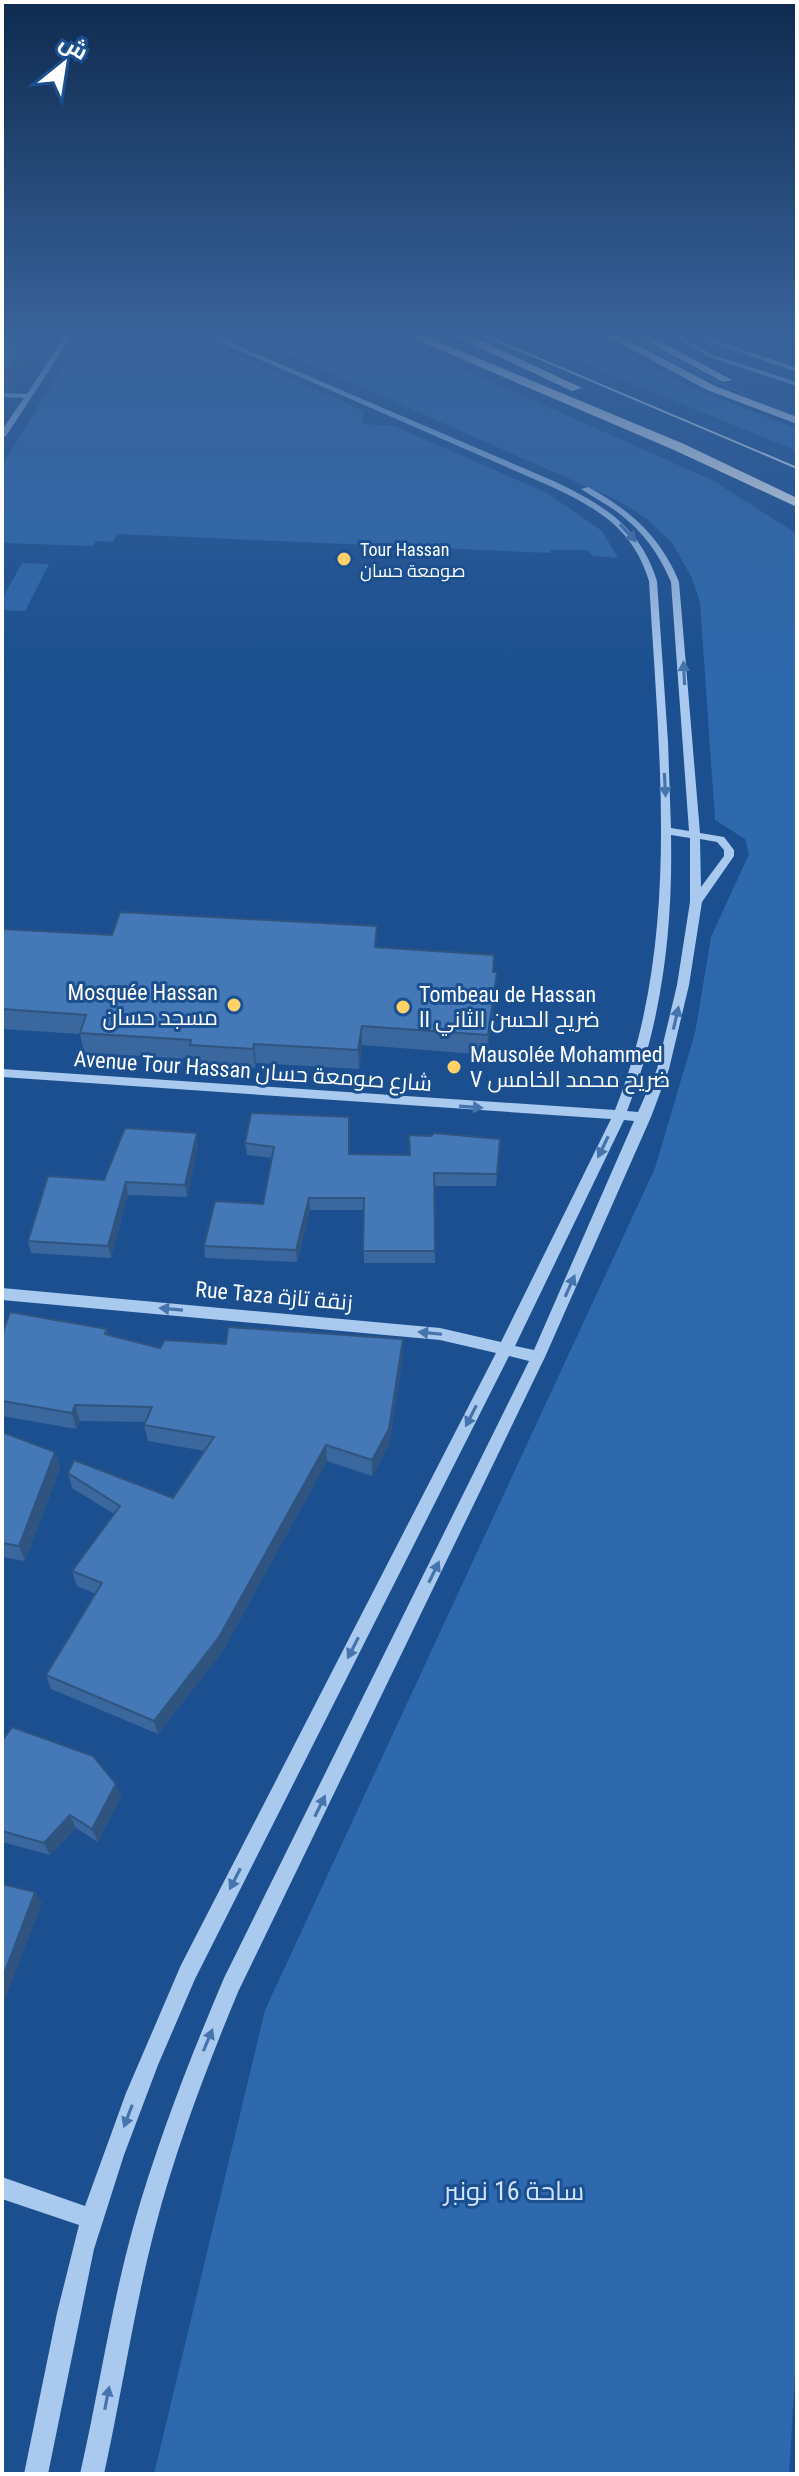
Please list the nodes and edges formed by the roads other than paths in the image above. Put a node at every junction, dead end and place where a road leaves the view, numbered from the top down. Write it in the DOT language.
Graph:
graph roads {
  1 [pos="473,450"];
  2 [pos="493,450"];
  3 [pos="682,450"];
  4 [pos="684,450"];
  5 [pos="710,450"];
  6 [pos="797,489"];
  7 [pos="797,503"];
  8 [pos="797,521"];
  9 [pos="667,831"];
  10 [pos="695,834"];
  11 [pos="696,902"];
  12 [pos="2,1073"];
  13 [pos="620,1113"];
  14 [pos="644,1117"];
  15 [pos="2,1294"];
  16 [pos="507,1347"];
  17 [pos="538,1357"];
  18 [pos="2,2188"];
  19 [pos="92,2219"];
  20 [pos="36,2474"];
  21 [pos="92,2474"];
  1 -- 9 [label="street, one-way"];
  10 -- 2 [label="street, one-way"];
  3 -- 8 [label="highway"];
  4 -- 7 [label="highway"];
  5 -- 6 [label="highway"];
  9 -- 10 [label="street"];
  9 -- 13 [label="street"];
  10 -- 11 [label="street"];
  10 -- 11 [label="street"];
  14 -- 11 [label="street, one-way"];
  12 -- 13 [label="street, Avenue Tour Hassan شارع صومعة حسان, one-way"];
  13 -- 14 [label="street, Avenue Tour Hassan شارع صومعة حسان"];
  13 -- 16 [label="street, one-way"];
  17 -- 14 [label="street, one-way"];
  16 -- 15 [label="street, Rue Taza زنقة تازة, one-way"];
  16 -- 17 [label="street, Rue Taza زنقة تازة"];
  16 -- 19 [label="street, one-way"];
  21 -- 17 [label="street, one-way"];
  18 -- 19 [label="street"];
  19 -- 20 [label="street"];
}
